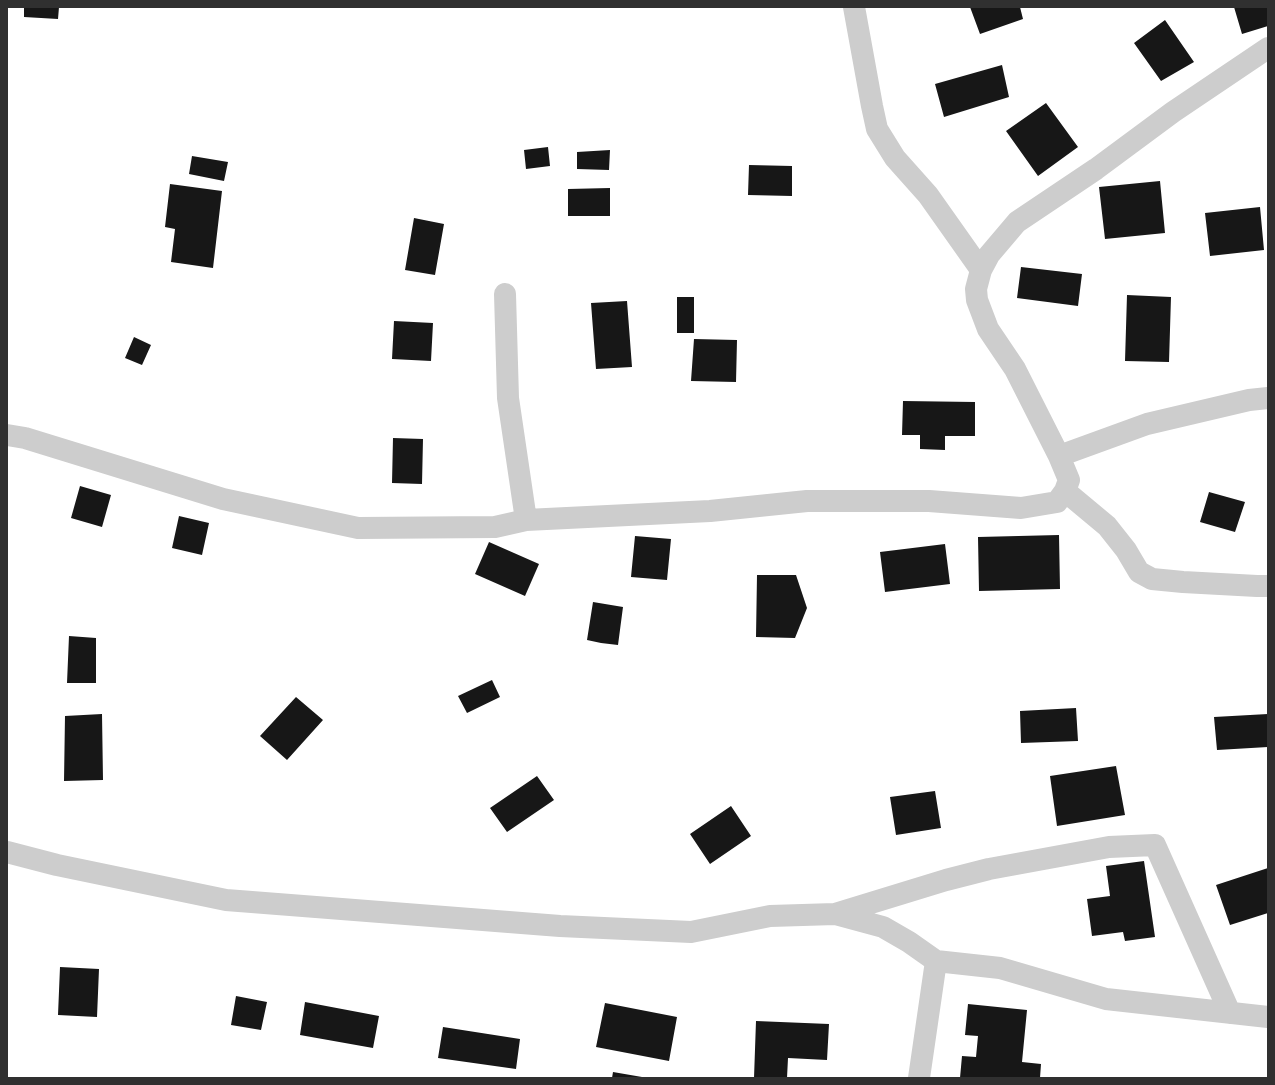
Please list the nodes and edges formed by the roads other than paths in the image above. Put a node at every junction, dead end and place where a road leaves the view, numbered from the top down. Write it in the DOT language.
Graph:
graph roads {
  1 [pos="854,7"];
  2 [pos="1268,48"];
  3 [pos="981,270"];
  4 [pos="505,294"];
  5 [pos="1268,398"];
  6 [pos="7,435"];
  7 [pos="1060,456"];
  8 [pos="1066,491"];
  9 [pos="526,520"];
  10 [pos="1268,586"];
  11 [pos="7,852"];
  12 [pos="835,914"];
  13 [pos="936,961"];
  14 [pos="1230,1013"];
  15 [pos="1268,1018"];
  16 [pos="919,1078"];
  1 -- 3 [label="street"];
  2 -- 3 [label="street"];
  3 -- 7 [label="street"];
  4 -- 9 [label="street"];
  5 -- 7 [label="street"];
  6 -- 9 [label="street"];
  7 -- 8 [label="street"];
  8 -- 9 [label="street"];
  8 -- 10 [label="street"];
  11 -- 12 [label="street"];
  12 -- 13 [label="street"];
  12 -- 14 [label="street"];
  13 -- 14 [label="street"];
  13 -- 16 [label="street"];
  14 -- 15 [label="street"];
}
